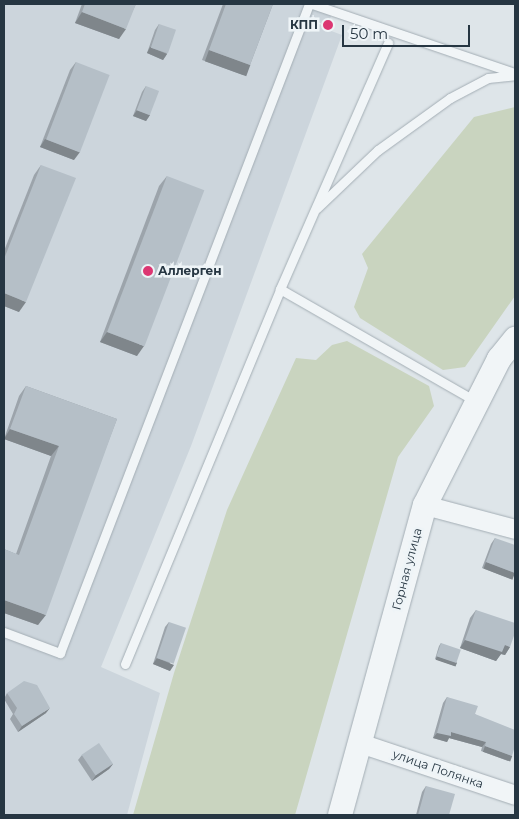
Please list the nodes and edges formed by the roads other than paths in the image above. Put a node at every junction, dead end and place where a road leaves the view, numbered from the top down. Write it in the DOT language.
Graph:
graph roads {
  1 [pos="310,4"];
  2 [pos="388,43"];
  3 [pos="515,74"];
  4 [pos="313,211"];
  5 [pos="280,290"];
  6 [pos="515,339"];
  7 [pos="477,402"];
  8 [pos="425,505"];
  9 [pos="515,529"];
  10 [pos="4,632"];
  11 [pos="125,664"];
  12 [pos="360,743"];
  13 [pos="515,795"];
  14 [pos="340,815"];
  1 -- 3 [label="lane"];
  1 -- 10 [label="lane"];
  2 -- 4 [label="lane"];
  3 -- 4 [label="lane"];
  4 -- 5 [label="lane"];
  5 -- 7 [label="lane"];
  5 -- 11 [label="lane"];
  6 -- 7 [label="street, Горная улица"];
  7 -- 8 [label="street, Горная улица"];
  8 -- 9 [label="street"];
  8 -- 12 [label="street, Горная улица"];
  12 -- 13 [label="street, улица Полянка"];
  12 -- 14 [label="street, Горная улица"];
}
